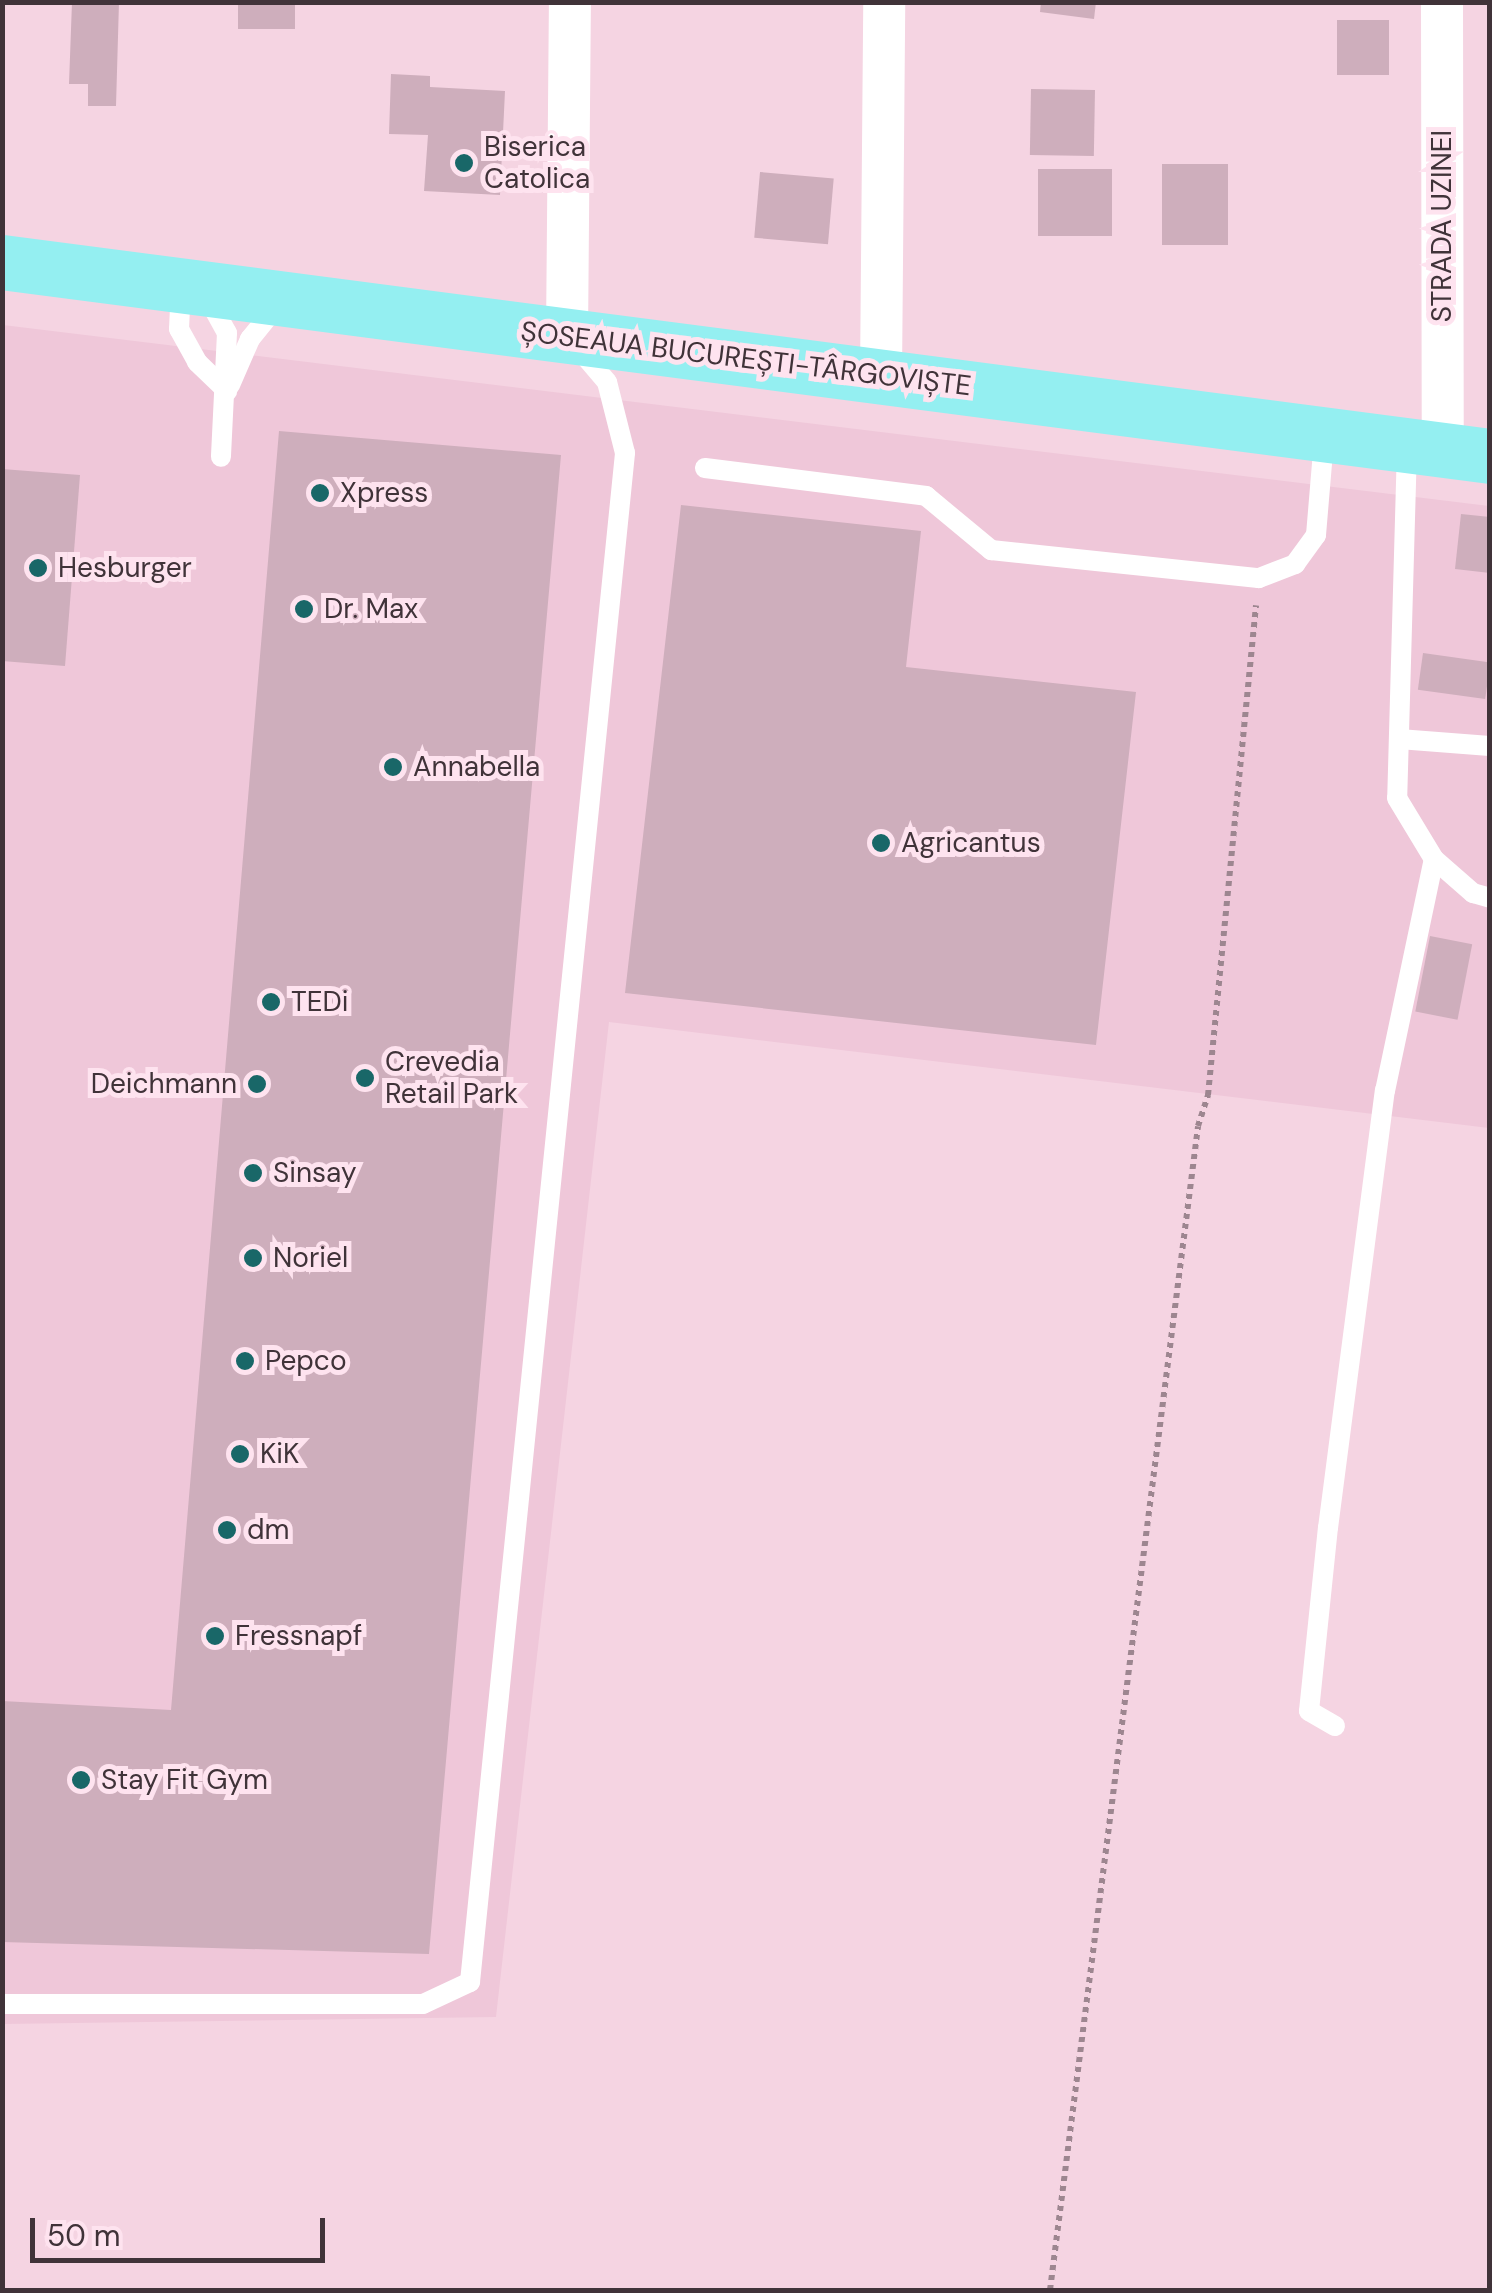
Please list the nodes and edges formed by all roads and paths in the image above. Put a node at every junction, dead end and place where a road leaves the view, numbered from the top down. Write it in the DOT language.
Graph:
graph roads {
  1 [pos="570,2"];
  2 [pos="884,2"];
  3 [pos="1442,2"];
  4 [pos="2,262"];
  5 [pos="192,287"];
  6 [pos="283,298"];
  7 [pos="567,336"];
  8 [pos="881,376"];
  9 [pos="228,391"];
  10 [pos="1324,436"];
  11 [pos="1446,450"];
  12 [pos="220,457"];
  13 [pos="705,468"];
  14 [pos="1259,578"];
  15 [pos="1398,739"];
  16 [pos="1490,746"];
  17 [pos="1434,860"];
  18 [pos="1490,898"];
  19 [pos="1335,1726"];
  20 [pos="2,2004"];
  21 [pos="1050,2290"];
  1 -- 7 [label="street"];
  2 -- 8 [label="street"];
  3 -- 11 [label="street, STRADA UZINEI"];
  4 -- 5 [label="main road, ȘOSEAUA BUCUREȘTI-TÂRGOVIȘTE"];
  5 -- 6 [label="main road, ȘOSEAUA BUCUREȘTI-TÂRGOVIȘTE"];
  5 -- 9 [label="lane"];
  5 -- 9 [label="lane"];
  6 -- 7 [label="main road, ȘOSEAUA BUCUREȘTI-TÂRGOVIȘTE"];
  6 -- 9 [label="lane"];
  7 -- 8 [label="main road, ȘOSEAUA BUCUREȘTI-TÂRGOVIȘTE"];
  7 -- 20 [label="lane"];
  8 -- 10 [label="main road, ȘOSEAUA BUCUREȘTI-TÂRGOVIȘTE"];
  9 -- 12 [label="lane"];
  10 -- 11 [label="main road, ȘOSEAUA BUCUREȘTI-TÂRGOVIȘTE"];
  10 -- 14 [label="lane"];
  11 -- 15 [label="lane"];
  13 -- 14 [label="lane"];
  14 -- 21 [label="path"];
  15 -- 16 [label="lane"];
  15 -- 17 [label="lane"];
  17 -- 18 [label="lane"];
  17 -- 19 [label="lane"];
}
